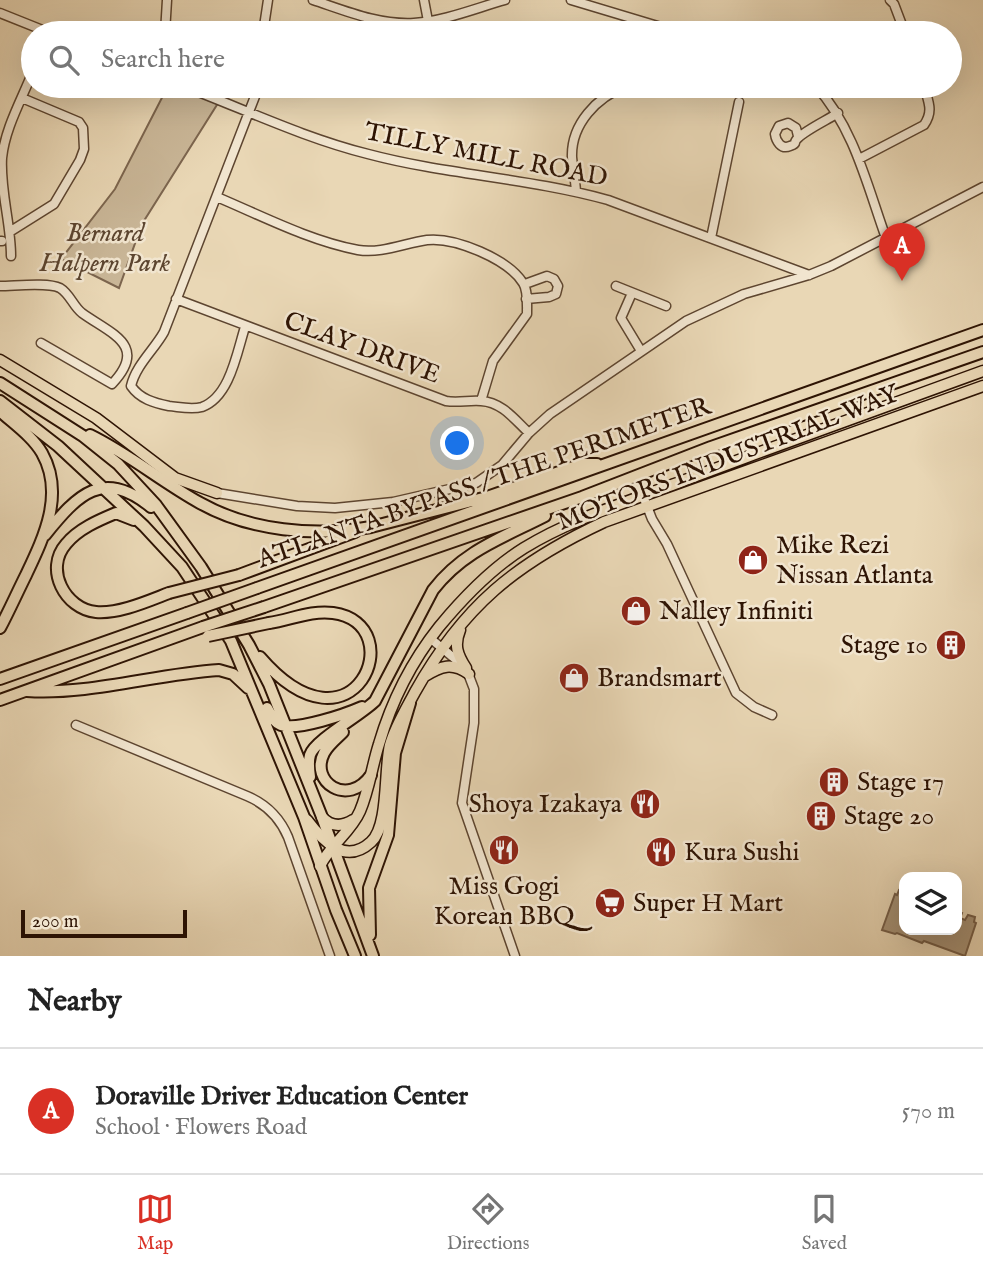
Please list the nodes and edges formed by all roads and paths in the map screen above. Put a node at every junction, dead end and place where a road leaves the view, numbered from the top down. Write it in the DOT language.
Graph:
graph roads {
  1 [pos="167,0"];
  2 [pos="268,0"];
  3 [pos="313,0"];
  4 [pos="424,0"];
  5 [pos="505,0"];
  6 [pos="571,0"];
  7 [pos="890,0"];
  8 [pos="0,13"];
  9 [pos="166,21"];
  10 [pos="265,21"];
  11 [pos="379,21"];
  12 [pos="428,21"];
  13 [pos="632,21"];
  14 [pos="900,21"];
  15 [pos="21,22"];
  16 [pos="215,98"];
  17 [pos="255,98"];
  18 [pos="602,98"];
  19 [pos="826,98"];
  20 [pos="927,98"];
  21 [pos="22,99"];
  22 [pos="739,102"];
  23 [pos="250,111"];
  24 [pos="838,113"];
  25 [pos="798,136"];
  26 [pos="859,159"];
  27 [pos="983,187"];
  28 [pos="576,191"];
  29 [pos="217,197"];
  30 [pos="11,231"];
  31 [pos="711,238"];
  32 [pos="886,238"];
  33 [pos="11,256"];
  34 [pos="780,264"];
  35 [pos="809,275"];
  36 [pos="525,284"];
  37 [pos="781,284"];
  38 [pos="0,286"];
  39 [pos="616,286"];
  40 [pos="632,293"];
  41 [pos="176,299"];
  42 [pos="526,299"];
  43 [pos="666,306"];
  44 [pos="245,327"];
  45 [pos="983,330"];
  46 [pos="41,343"];
  47 [pos="641,351"];
  48 [pos="983,352"];
  49 [pos="0,360"];
  50 [pos="983,371"];
  51 [pos="0,383"];
  52 [pos="983,386"];
  53 [pos="0,401"];
  54 [pos="481,401"];
  55 [pos="0,411"];
  56 [pos="56,418"];
  57 [pos="529,433"];
  58 [pos="607,464"];
  59 [pos="101,487"];
  60 [pos="217,493"];
  61 [pos="582,497"];
  62 [pos="645,501"];
  63 [pos="169,522"];
  64 [pos="144,526"];
  65 [pos="371,527"];
  66 [pos="43,538"];
  67 [pos="463,622"];
  68 [pos="0,628"];
  69 [pos="206,632"];
  70 [pos="431,639"];
  71 [pos="231,641"];
  72 [pos="249,645"];
  73 [pos="442,648"];
  74 [pos="467,671"];
  75 [pos="390,674"];
  76 [pos="424,677"];
  77 [pos="0,679"];
  78 [pos="27,691"];
  79 [pos="256,697"];
  80 [pos="0,700"];
  81 [pos="410,703"];
  82 [pos="365,711"];
  83 [pos="772,715"];
  84 [pos="76,725"];
  85 [pos="287,726"];
  86 [pos="371,775"];
  87 [pos="312,790"];
  88 [pos="304,817"];
  89 [pos="322,817"];
  90 [pos="357,818"];
  91 [pos="332,846"];
  92 [pos="320,866"];
  93 [pos="372,952"];
  94 [pos="330,956"];
  95 [pos="355,956"];
  96 [pos="515,956"];
  1 -- 9 [label="street"];
  2 -- 10 [label="street"];
  3 -- 11 [label="street"];
  4 -- 12 [label="street"];
  5 -- 12 [label="street"];
  6 -- 13 [label="street"];
  7 -- 14 [label="street"];
  8 -- 15 [label="street"];
  16 -- 23 [label="street, TILLY MILL ROAD"];
  17 -- 23 [label="street"];
  18 -- 28 [label="street"];
  19 -- 24 [label="street"];
  20 -- 26 [label="street"];
  21 -- 30 [label="street"];
  21 -- 30 [label="street"];
  22 -- 31 [label="street"];
  23 -- 28 [label="street, TILLY MILL ROAD"];
  23 -- 29 [label="street"];
  24 -- 25 [label="street"];
  24 -- 26 [label="street"];
  26 -- 32 [label="street"];
  27 -- 32 [label="street"];
  28 -- 31 [label="street, TILLY MILL ROAD"];
  29 -- 36 [label="street"];
  29 -- 41 [label="street"];
  30 -- 33 [label="street"];
  31 -- 34 [label="street, TILLY MILL ROAD"];
  32 -- 35 [label="street"];
  34 -- 35 [label="street, TILLY MILL ROAD"];
  34 -- 37 [label="street"];
  35 -- 37 [label="street"];
  36 -- 42 [label="street"];
  36 -- 42 [label="street"];
  37 -- 47 [label="street"];
  38 -- 46 [label="street"];
  39 -- 40 [label="street"];
  40 -- 43 [label="street"];
  40 -- 47 [label="street"];
  41 -- 44 [label="street, CLAY DRIVE"];
  41 -- 44 [label="street"];
  42 -- 54 [label="street"];
  44 -- 54 [label="street, CLAY DRIVE"];
  45 -- 58 [label="highway, ATLANTA BYPASS / THE PERIMETER"];
  47 -- 57 [label="street"];
  48 -- 61 [label="highway, ATLANTA BYPASS / THE PERIMETER"];
  49 -- 60 [label="main road"];
  50 -- 62 [label="main road, MOTORS INDUSTRIAL WAY"];
  51 -- 56 [label="highway"];
  52 -- 62 [label="main road, MOTORS INDUSTRIAL WAY"];
  53 -- 59 [label="highway"];
  54 -- 57 [label="street, CLAY DRIVE"];
  55 -- 66 [label="highway"];
  56 -- 63 [label="highway"];
  56 -- 65 [label="highway"];
  57 -- 60 [label="street"];
  58 -- 65 [label="highway"];
  58 -- 77 [label="highway, ATLANTA BYPASS / THE PERIMETER, bridge"];
  59 -- 63 [label="highway"];
  59 -- 64 [label="highway"];
  59 -- 66 [label="highway"];
  61 -- 69 [label="highway, ATLANTA BYPASS / THE PERIMETER, bridge"];
  61 -- 75 [label="highway"];
  62 -- 67 [label="main road, MOTORS INDUSTRIAL WAY"];
  62 -- 70 [label="main road, MOTORS INDUSTRIAL WAY"];
  62 -- 83 [label="street"];
  63 -- 72 [label="highway"];
  64 -- 65 [label="highway, bridge"];
  64 -- 71 [label="highway"];
  66 -- 68 [label="highway"];
  67 -- 73 [label="main road, MOTORS INDUSTRIAL WAY"];
  67 -- 74 [label="main road"];
  69 -- 72 [label="highway, bridge"];
  69 -- 78 [label="highway"];
  70 -- 73 [label="street"];
  70 -- 86 [label="main road, MOTORS INDUSTRIAL WAY"];
  71 -- 79 [label="highway"];
  71 -- 85 [label="highway"];
  72 -- 85 [label="highway"];
  73 -- 74 [label="street"];
  73 -- 76 [label="main road, MOTORS INDUSTRIAL WAY"];
  74 -- 76 [label="main road"];
  74 -- 96 [label="street"];
  75 -- 82 [label="highway"];
  75 -- 85 [label="highway"];
  76 -- 81 [label="main road, MOTORS INDUSTRIAL WAY"];
  78 -- 79 [label="highway"];
  78 -- 80 [label="highway"];
  79 -- 88 [label="highway"];
  81 -- 91 [label="main road, MOTORS INDUSTRIAL WAY"];
  81 -- 93 [label="highway"];
  82 -- 86 [label="highway"];
  82 -- 87 [label="highway"];
  84 -- 94 [label="street"];
  85 -- 87 [label="highway"];
  86 -- 90 [label="main road, MOTORS INDUSTRIAL WAY"];
  87 -- 89 [label="highway"];
  88 -- 91 [label="main road"];
  88 -- 92 [label="highway"];
  89 -- 90 [label="main road"];
  89 -- 91 [label="highway"];
  90 -- 91 [label="main road, MOTORS INDUSTRIAL WAY"];
  91 -- 92 [label="main road, MOTORS INDUSTRIAL WAY"];
  91 -- 93 [label="highway"];
  92 -- 95 [label="highway"];
}
